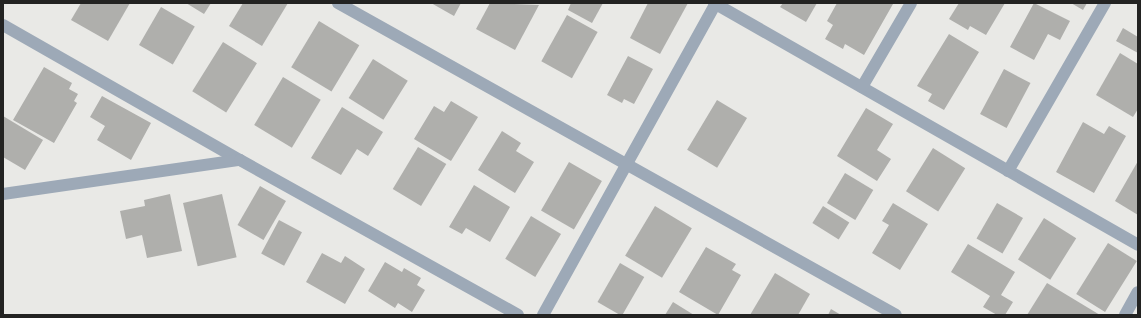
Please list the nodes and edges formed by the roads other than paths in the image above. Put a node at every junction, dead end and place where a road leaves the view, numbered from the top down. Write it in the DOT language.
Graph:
graph roads {
  1 [pos="338,3"];
  2 [pos="715,3"];
  3 [pos="911,3"];
  4 [pos="1105,3"];
  5 [pos="3,25"];
  6 [pos="862,87"];
  7 [pos="240,160"];
  8 [pos="627,165"];
  9 [pos="1008,171"];
  10 [pos="3,194"];
  11 [pos="1138,245"];
  12 [pos="1138,292"];
  13 [pos="518,315"];
  14 [pos="543,315"];
  15 [pos="896,315"];
  16 [pos="1125,315"];
  1 -- 8 [label="street"];
  2 -- 6 [label="street"];
  2 -- 8 [label="street"];
  3 -- 6 [label="street"];
  4 -- 9 [label="street"];
  5 -- 7 [label="street"];
  6 -- 9 [label="street"];
  7 -- 10 [label="street"];
  7 -- 13 [label="street"];
  8 -- 14 [label="street"];
  8 -- 15 [label="street"];
  9 -- 11 [label="street"];
  12 -- 16 [label="street"];
}
